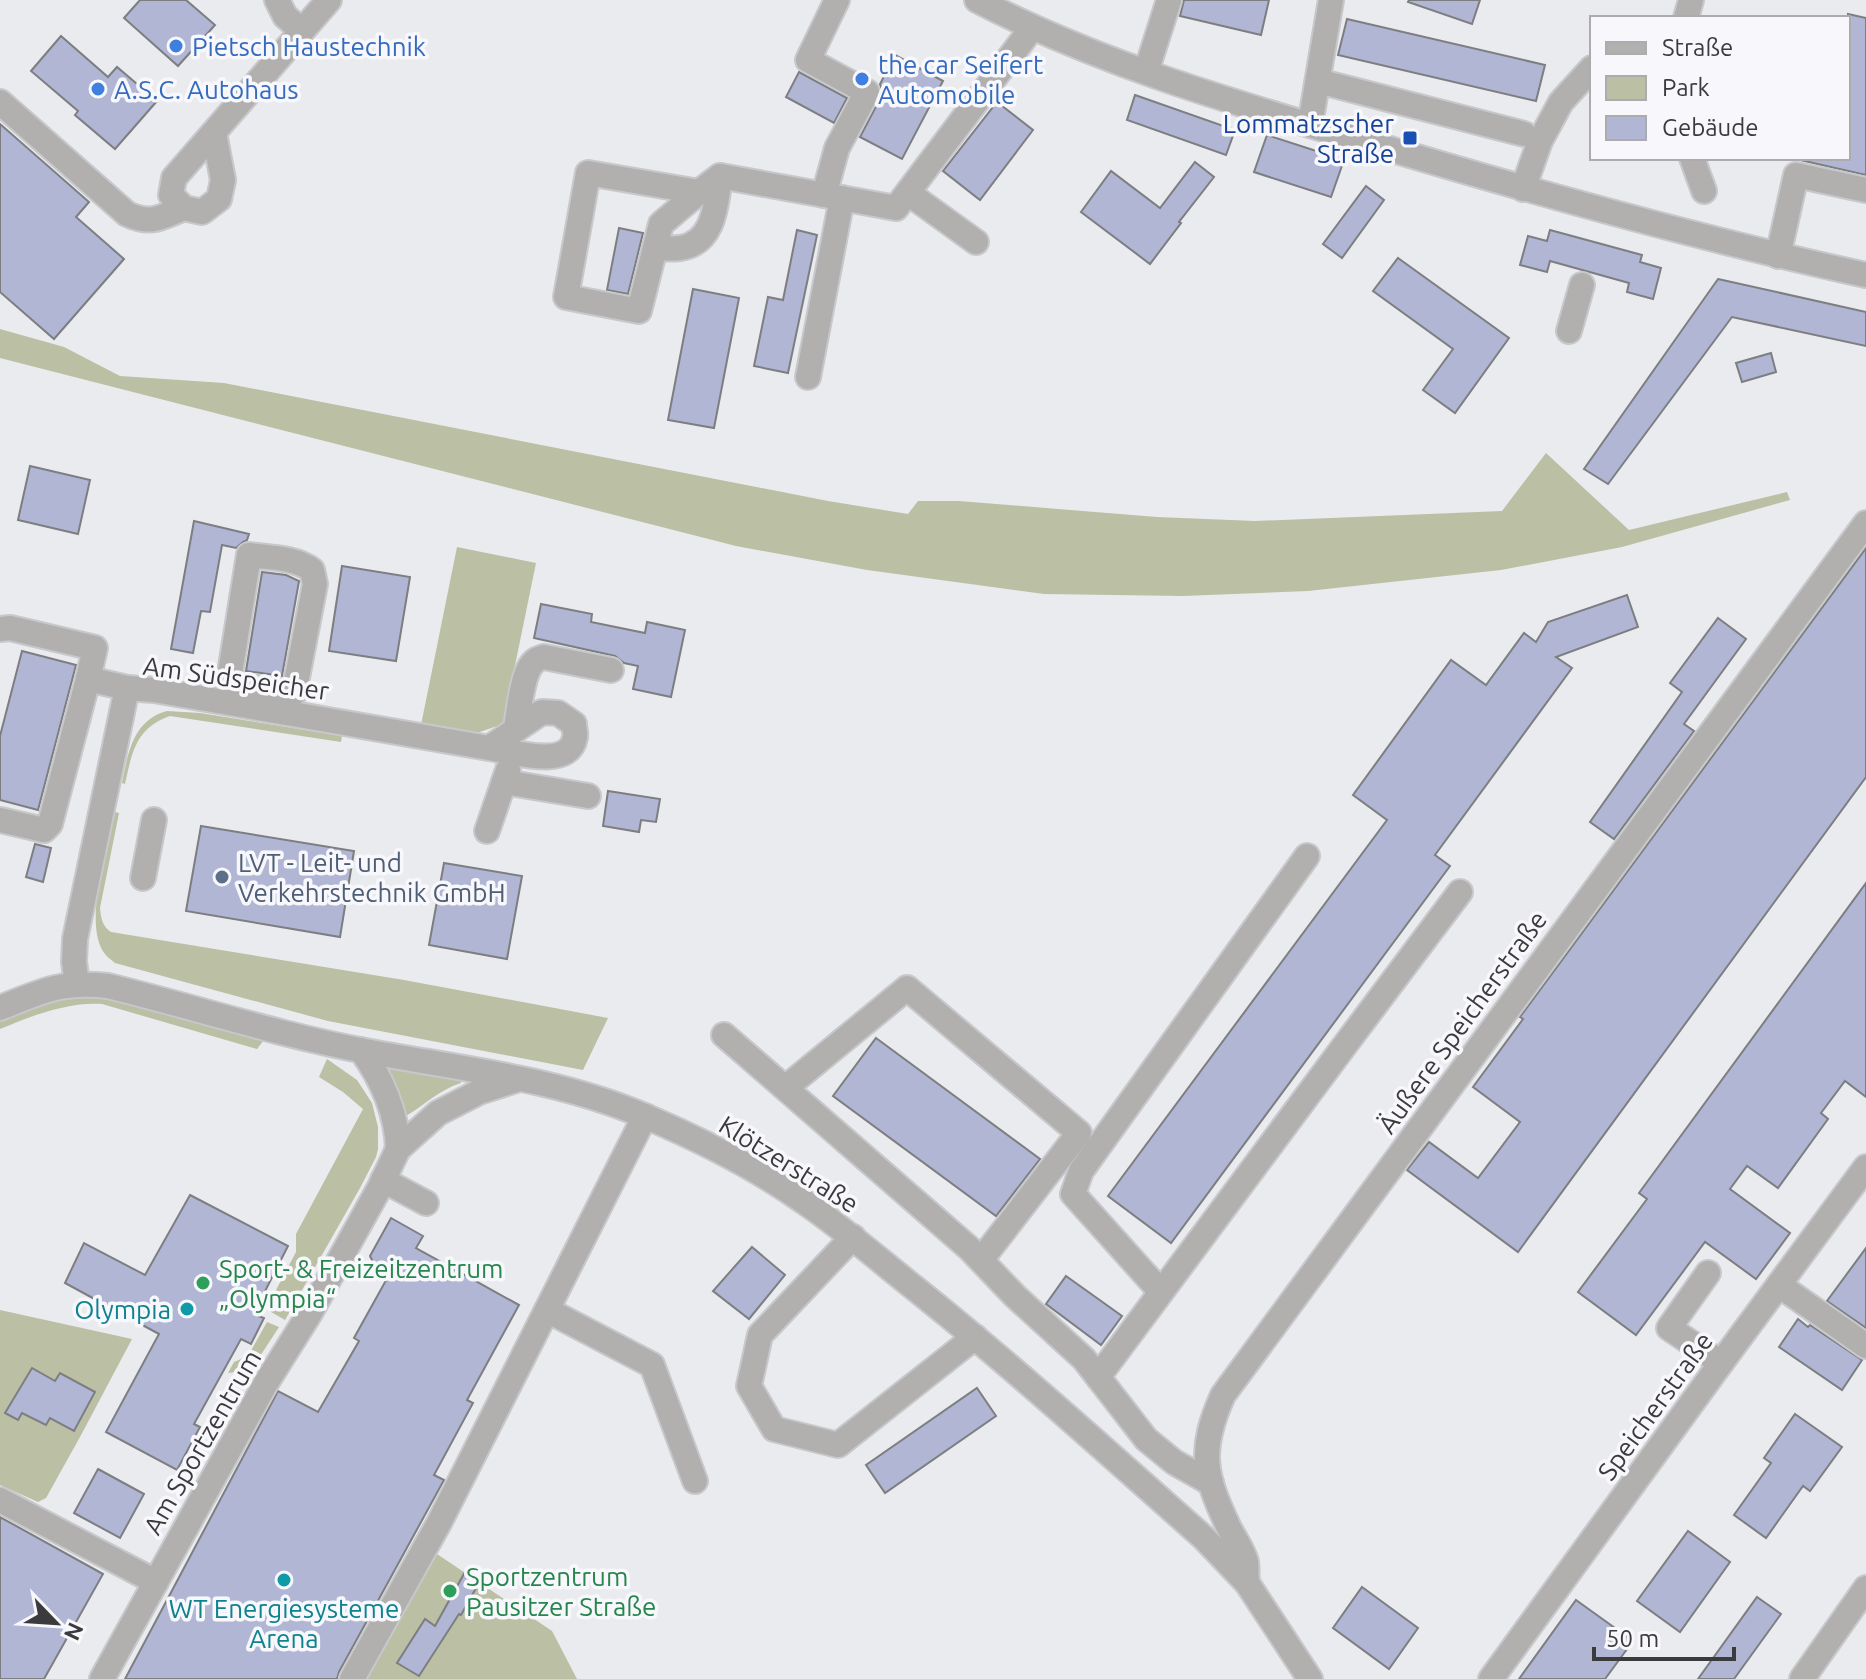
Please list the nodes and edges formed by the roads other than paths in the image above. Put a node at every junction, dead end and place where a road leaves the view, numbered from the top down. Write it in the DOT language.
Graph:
graph roads {
  1 [pos="277,0"];
  2 [pos="329,0"];
  3 [pos="837,0"];
  4 [pos="1169,0"];
  5 [pos="1331,0"];
  6 [pos="988,3"];
  7 [pos="1032,28"];
  8 [pos="302,31"];
  9 [pos="1590,70"];
  10 [pos="1146,72"];
  11 [pos="1318,81"];
  12 [pos="0,102"];
  13 [pos="1310,125"];
  14 [pos="214,133"];
  15 [pos="1524,134"];
  16 [pos="1693,160"];
  17 [pos="720,176"];
  18 [pos="1523,189"];
  19 [pos="1866,190"];
  20 [pos="1704,191"];
  21 [pos="699,192"];
  22 [pos="908,193"];
  23 [pos="833,196"];
  24 [pos="184,208"];
  25 [pos="976,242"];
  26 [pos="655,249"];
  27 [pos="1778,256"];
  28 [pos="1866,275"];
  29 [pos="1582,285"];
  30 [pos="1569,331"];
  31 [pos="808,377"];
  32 [pos="1866,523"];
  33 [pos="0,629"];
  34 [pos="611,670"];
  35 [pos="88,679"];
  36 [pos="127,688"];
  37 [pos="235,694"];
  38 [pos="506,742"];
  39 [pos="504,782"];
  40 [pos="588,796"];
  41 [pos="0,820"];
  42 [pos="154,820"];
  43 [pos="487,831"];
  44 [pos="1307,856"];
  45 [pos="143,878"];
  46 [pos="1460,892"];
  47 [pos="77,984"];
  48 [pos="0,1008"];
  49 [pos="724,1035"];
  50 [pos="361,1050"];
  51 [pos="522,1079"];
  52 [pos="787,1089"];
  53 [pos="645,1116"];
  54 [pos="398,1149"];
  55 [pos="1866,1167"];
  56 [pos="383,1180"];
  57 [pos="426,1203"];
  58 [pos="853,1237"];
  59 [pos="981,1260"];
  60 [pos="1708,1273"];
  61 [pos="1779,1285"];
  62 [pos="1161,1292"];
  63 [pos="547,1310"];
  64 [pos="975,1337"];
  65 [pos="1866,1346"];
  66 [pos="1721,1363"];
  67 [pos="1098,1377"];
  68 [pos="695,1481"];
  69 [pos="1211,1483"];
  70 [pos="0,1500"];
  71 [pos="156,1582"];
  72 [pos="1247,1583"];
  73 [pos="1866,1588"];
  74 [pos="102,1679"];
  75 [pos="352,1679"];
  76 [pos="1310,1679"];
  77 [pos="1491,1679"];
  78 [pos="1802,1679"];
  1 -- 8 [label="street"];
  2 -- 8 [label="street"];
  3 -- 23 [label="street"];
  4 -- 10 [label="street"];
  5 -- 11 [label="street"];
  6 -- 7 [label="street"];
  7 -- 10 [label="street"];
  7 -- 22 [label="street"];
  8 -- 14 [label="street"];
  9 -- 18 [label="street"];
  10 -- 13 [label="street"];
  11 -- 13 [label="street"];
  11 -- 15 [label="street"];
  12 -- 24 [label="street"];
  13 -- 18 [label="street"];
  14 -- 24 [label="street"];
  14 -- 24 [label="street"];
  16 -- 20 [label="street"];
  17 -- 21 [label="street"];
  17 -- 23 [label="street"];
  17 -- 26 [label="street"];
  18 -- 27 [label="street"];
  19 -- 27 [label="street"];
  21 -- 26 [label="street"];
  21 -- 26 [label="street"];
  22 -- 23 [label="street"];
  22 -- 25 [label="street"];
  23 -- 31 [label="street"];
  27 -- 28 [label="street"];
  29 -- 30 [label="street"];
  32 -- 69 [label="street, Äußere Speicherstraße"];
  33 -- 35 [label="street"];
  34 -- 38 [label="street"];
  35 -- 36 [label="street"];
  35 -- 41 [label="street"];
  36 -- 37 [label="street, Am Südspeicher"];
  36 -- 47 [label="street, Am Südspeicher"];
  37 -- 37 [label="street"];
  37 -- 38 [label="street, Am Südspeicher"];
  38 -- 39 [label="street"];
  39 -- 40 [label="street"];
  39 -- 43 [label="street"];
  42 -- 45 [label="street"];
  44 -- 62 [label="street"];
  46 -- 62 [label="street"];
  47 -- 48 [label="street, Klötzerstraße"];
  47 -- 50 [label="street, Klötzerstraße"];
  49 -- 52 [label="street"];
  50 -- 51 [label="street, Klötzerstraße"];
  50 -- 54 [label="street"];
  51 -- 53 [label="street, Klötzerstraße"];
  51 -- 54 [label="street, Am Sportzentrum"];
  52 -- 59 [label="street"];
  52 -- 59 [label="street"];
  53 -- 58 [label="street, Klötzerstraße"];
  53 -- 63 [label="street"];
  54 -- 56 [label="street, Am Sportzentrum"];
  55 -- 61 [label="street, Speicherstraße"];
  56 -- 57 [label="street"];
  56 -- 71 [label="street, Am Sportzentrum"];
  58 -- 64 [label="street, Klötzerstraße"];
  58 -- 64 [label="street"];
  59 -- 67 [label="street"];
  60 -- 66 [label="street"];
  61 -- 65 [label="street"];
  61 -- 66 [label="street, Speicherstraße"];
  62 -- 67 [label="street"];
  63 -- 68 [label="street"];
  63 -- 75 [label="street"];
  64 -- 72 [label="street, Klötzerstraße"];
  66 -- 77 [label="street, Speicherstraße"];
  67 -- 69 [label="street"];
  69 -- 72 [label="street, Äußere Speicherstraße"];
  70 -- 71 [label="street"];
  71 -- 74 [label="street, Am Sportzentrum"];
  72 -- 76 [label="street, Klötzerstraße"];
  73 -- 78 [label="street"];
}
